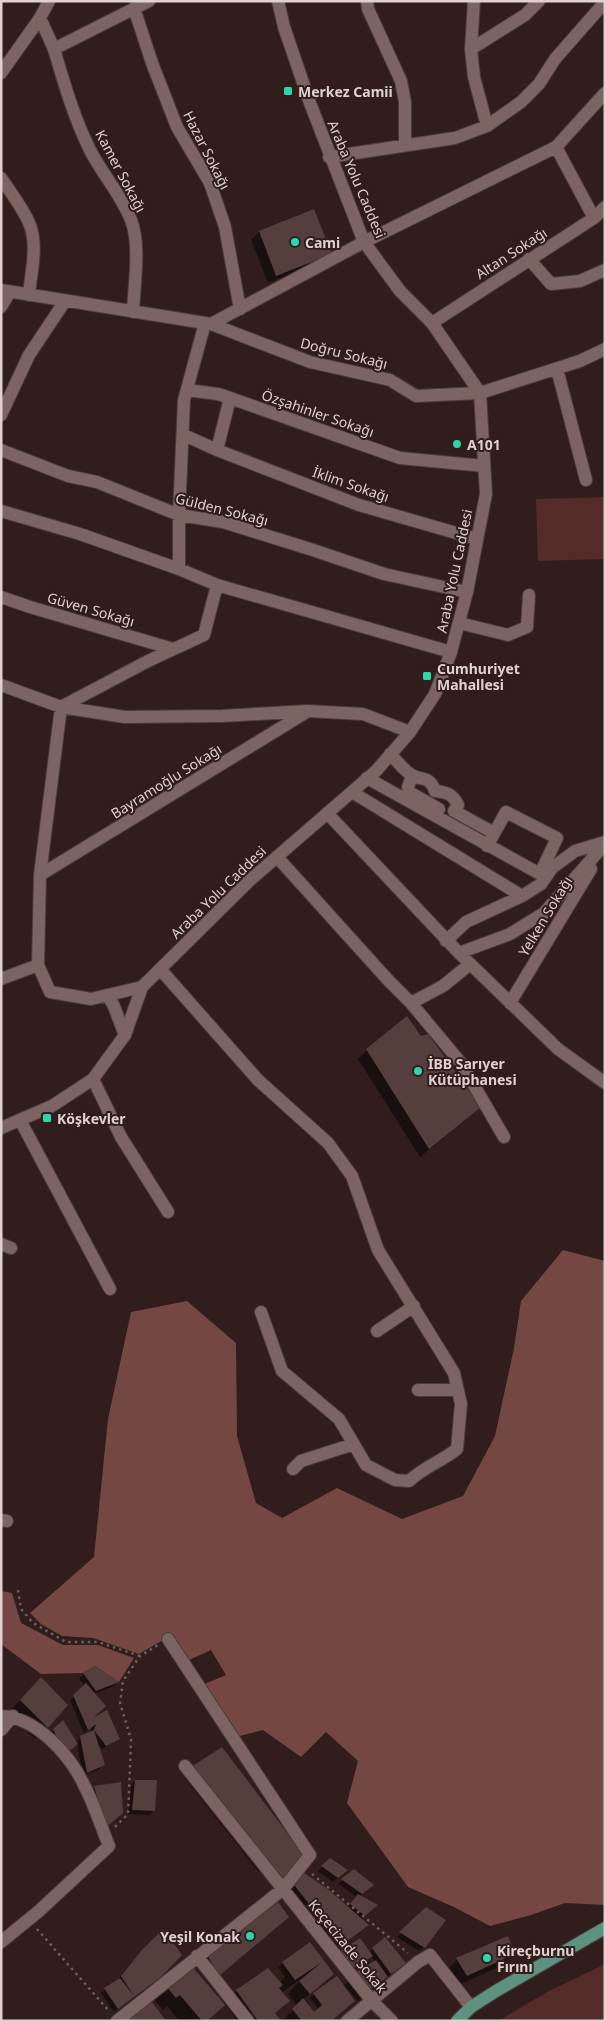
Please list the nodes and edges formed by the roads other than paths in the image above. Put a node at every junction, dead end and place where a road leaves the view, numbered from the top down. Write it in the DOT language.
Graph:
graph roads {
  1 [pos="50,1"];
  2 [pos="149,1"];
  3 [pos="278,1"];
  4 [pos="367,1"];
  5 [pos="474,1"];
  6 [pos="539,1"];
  7 [pos="604,3"];
  8 [pos="134,8"];
  9 [pos="40,18"];
  10 [pos="54,49"];
  11 [pos="471,49"];
  12 [pos="1,73"];
  13 [pos="605,93"];
  14 [pos="487,126"];
  15 [pos="405,145"];
  16 [pos="556,147"];
  17 [pos="330,157"];
  18 [pos="1,178"];
  19 [pos="605,207"];
  20 [pos="594,218"];
  21 [pos="364,242"];
  22 [pos="529,259"];
  23 [pos="605,270"];
  24 [pos="6,291"];
  25 [pos="29,295"];
  26 [pos="65,301"];
  27 [pos="1,307"];
  28 [pos="240,309"];
  29 [pos="133,312"];
  30 [pos="432,323"];
  31 [pos="208,324"];
  32 [pos="605,349"];
  33 [pos="557,369"];
  34 [pos="186,390"];
  35 [pos="480,393"];
  36 [pos="230,398"];
  37 [pos="1,415"];
  38 [pos="184,435"];
  39 [pos="1,450"];
  40 [pos="217,450"];
  41 [pos="484,466"];
  42 [pos="586,480"];
  43 [pos="1,511"];
  44 [pos="179,515"];
  45 [pos="477,539"];
  46 [pos="179,569"];
  47 [pos="217,585"];
  48 [pos="467,592"];
  49 [pos="529,595"];
  50 [pos="1,597"];
  51 [pos="458,623"];
  52 [pos="173,649"];
  53 [pos="450,652"];
  54 [pos="1,685"];
  55 [pos="61,706"];
  56 [pos="307,711"];
  57 [pos="410,732"];
  58 [pos="390,754"];
  59 [pos="412,776"];
  60 [pos="367,778"];
  61 [pos="435,791"];
  62 [pos="352,792"];
  63 [pos="429,803"];
  64 [pos="454,811"];
  65 [pos="327,813"];
  66 [pos="494,833"];
  67 [pos="605,844"];
  68 [pos="487,846"];
  69 [pos="277,857"];
  70 [pos="40,875"];
  71 [pos="522,896"];
  72 [pos="446,941"];
  73 [pos="459,953"];
  74 [pos="470,964"];
  75 [pos="38,965"];
  76 [pos="160,969"];
  77 [pos="1,979"];
  78 [pos="142,987"];
  79 [pos="107,995"];
  80 [pos="510,1002"];
  81 [pos="411,1003"];
  82 [pos="124,1035"];
  83 [pos="93,1079"];
  84 [pos="605,1083"];
  85 [pos="20,1120"];
  86 [pos="1,1128"];
  87 [pos="504,1137"];
  88 [pos="168,1212"];
  89 [pos="110,1289"];
  90 [pos="414,1306"];
  91 [pos="261,1312"];
  92 [pos="377,1331"];
  93 [pos="418,1390"];
  94 [pos="458,1390"];
  95 [pos="354,1444"];
  96 [pos="293,1469"];
  97 [pos="168,1640"];
  98 [pos="7,1716"];
  99 [pos="1,1730"];
  100 [pos="185,1766"];
  101 [pos="283,1889"];
  102 [pos="605,1928"];
  103 [pos="1,1942"];
  104 [pos="197,1956"];
  105 [pos="372,2001"];
  106 [pos="471,2007"];
  107 [pos="117,2021"];
  108 [pos="248,2021"];
  109 [pos="347,2021"];
  110 [pos="392,2021"];
  111 [pos="457,2021"];
  1 -- 9 [label="street"];
  2 -- 8 [label="street"];
  3 -- 17 [label="street, Araba Yolu Caddesi"];
  4 -- 15 [label="street"];
  5 -- 11 [label="street"];
  6 -- 11 [label="street"];
  7 -- 14 [label="street"];
  8 -- 10 [label="street"];
  8 -- 28 [label="street, Hazar Sokağı"];
  9 -- 10 [label="street, Kamer Sokağı"];
  9 -- 12 [label="street"];
  10 -- 29 [label="street, Kamer Sokağı"];
  11 -- 14 [label="street"];
  13 -- 16 [label="street"];
  14 -- 15 [label="street"];
  15 -- 17 [label="street"];
  16 -- 20 [label="street"];
  16 -- 21 [label="street"];
  17 -- 21 [label="street, Araba Yolu Caddesi"];
  18 -- 25 [label="street"];
  19 -- 20 [label="street, Altan Sokağı"];
  20 -- 22 [label="street, Altan Sokağı"];
  21 -- 28 [label="street"];
  21 -- 30 [label="street, Araba Yolu Caddesi"];
  22 -- 23 [label="street"];
  22 -- 30 [label="street, Altan Sokağı"];
  24 -- 25 [label="street, Doğru Sokağı"];
  24 -- 27 [label="street"];
  25 -- 26 [label="street, Doğru Sokağı"];
  26 -- 29 [label="street, Doğru Sokağı"];
  26 -- 37 [label="street"];
  28 -- 31 [label="street"];
  29 -- 31 [label="street, Doğru Sokağı"];
  30 -- 35 [label="street, Araba Yolu Caddesi"];
  31 -- 34 [label="street"];
  31 -- 35 [label="street, Doğru Sokağı"];
  32 -- 33 [label="street, Doğru Sokağı"];
  33 -- 35 [label="street, Doğru Sokağı"];
  33 -- 42 [label="street"];
  34 -- 36 [label="street, Özşahinler Sokağı"];
  34 -- 38 [label="street"];
  35 -- 41 [label="street, Araba Yolu Caddesi"];
  36 -- 40 [label="street"];
  36 -- 41 [label="street, Özşahinler Sokağı"];
  38 -- 40 [label="street"];
  38 -- 44 [label="street"];
  39 -- 44 [label="street, Gülden Sokağı"];
  40 -- 45 [label="street, İklim Sokağı"];
  41 -- 45 [label="street, Araba Yolu Caddesi"];
  43 -- 46 [label="street"];
  44 -- 46 [label="street"];
  44 -- 48 [label="street, Gülden Sokağı"];
  45 -- 48 [label="street, Araba Yolu Caddesi"];
  46 -- 47 [label="street"];
  47 -- 52 [label="street"];
  47 -- 53 [label="street"];
  48 -- 51 [label="street, Araba Yolu Caddesi"];
  49 -- 51 [label="street"];
  50 -- 52 [label="street, Güven Sokağı"];
  51 -- 53 [label="street, Araba Yolu Caddesi"];
  52 -- 55 [label="street"];
  53 -- 57 [label="street, Araba Yolu Caddesi"];
  54 -- 55 [label="street"];
  55 -- 56 [label="street"];
  55 -- 70 [label="street"];
  56 -- 57 [label="street"];
  56 -- 70 [label="street, Bayramoğlu Sokağı"];
  57 -- 58 [label="street, Araba Yolu Caddesi"];
  58 -- 59 [label="street"];
  58 -- 60 [label="street, Araba Yolu Caddesi"];
  59 -- 61 [label="street"];
  59 -- 63 [label="street"];
  60 -- 62 [label="street, Araba Yolu Caddesi"];
  60 -- 68 [label="street"];
  61 -- 63 [label="street"];
  61 -- 64 [label="street"];
  62 -- 65 [label="street, Araba Yolu Caddesi"];
  62 -- 71 [label="street"];
  63 -- 64 [label="street"];
  64 -- 66 [label="street"];
  65 -- 69 [label="street, Araba Yolu Caddesi"];
  65 -- 72 [label="street"];
  66 -- 68 [label="street"];
  66 -- 68 [label="street"];
  67 -- 71 [label="street"];
  67 -- 73 [label="street"];
  67 -- 80 [label="street, Yelken Sokağı"];
  69 -- 76 [label="street, Araba Yolu Caddesi"];
  69 -- 81 [label="street"];
  70 -- 75 [label="street"];
  71 -- 72 [label="street"];
  72 -- 73 [label="street"];
  73 -- 74 [label="street"];
  74 -- 80 [label="street"];
  74 -- 81 [label="street"];
  75 -- 77 [label="street"];
  75 -- 79 [label="street"];
  76 -- 78 [label="street, Araba Yolu Caddesi"];
  76 -- 90 [label="street"];
  78 -- 79 [label="street"];
  78 -- 82 [label="street, Araba Yolu Caddesi"];
  79 -- 82 [label="street"];
  80 -- 84 [label="street"];
  81 -- 87 [label="street"];
  82 -- 83 [label="street, Araba Yolu Caddesi"];
  83 -- 85 [label="street, Araba Yolu Caddesi"];
  83 -- 88 [label="street"];
  85 -- 86 [label="street, Araba Yolu Caddesi"];
  85 -- 89 [label="street"];
  90 -- 92 [label="street"];
  90 -- 94 [label="street"];
  91 -- 95 [label="street"];
  93 -- 94 [label="street"];
  94 -- 95 [label="street"];
  95 -- 96 [label="street"];
  97 -- 101 [label="street"];
  98 -- 99 [label="street"];
  98 -- 103 [label="street"];
  100 -- 101 [label="street, Keçecizade Sokak"];
  101 -- 104 [label="street"];
  101 -- 105 [label="street, Keçecizade Sokak"];
  102 -- 106 [label="main road"];
  104 -- 107 [label="street"];
  104 -- 108 [label="street"];
  105 -- 106 [label="street"];
  105 -- 109 [label="street"];
  105 -- 110 [label="street, Keçecizade Sokak"];
  106 -- 111 [label="main road"];
}
